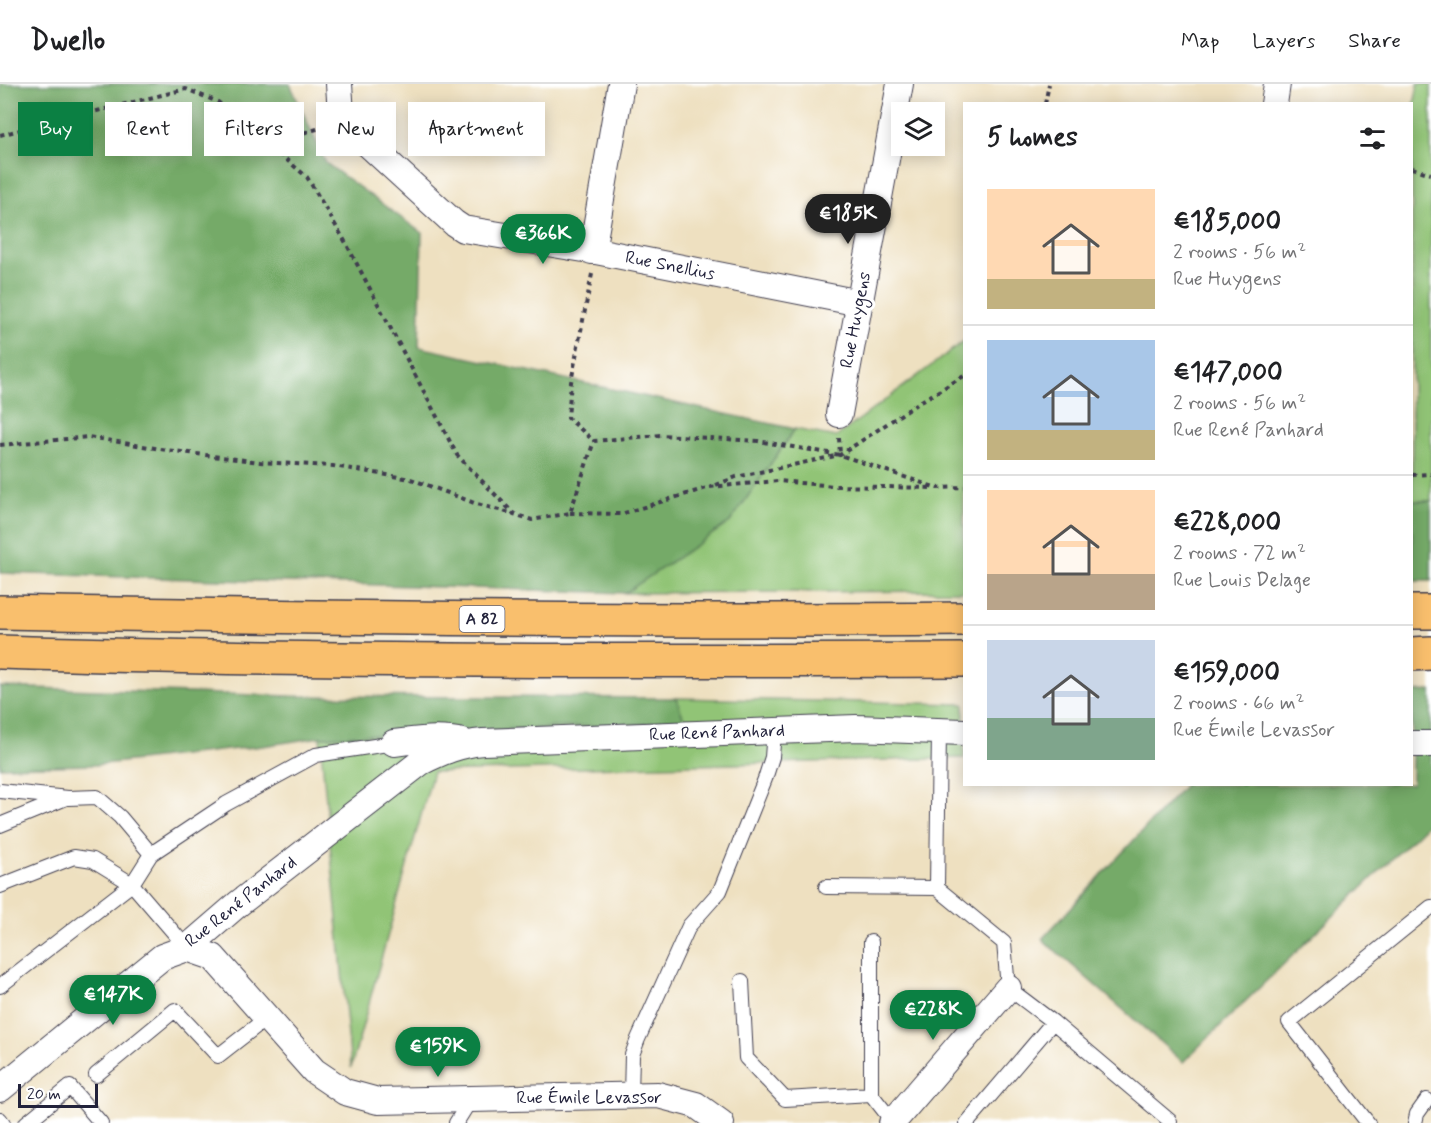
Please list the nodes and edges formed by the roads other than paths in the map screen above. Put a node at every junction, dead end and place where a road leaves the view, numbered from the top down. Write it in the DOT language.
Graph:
graph roads {
  1 [pos="339,84"];
  2 [pos="621,84"];
  3 [pos="900,84"];
  4 [pos="1276,84"];
  5 [pos="1274,102"];
  6 [pos="594,251"];
  7 [pos="860,303"];
  8 [pos="839,414"];
  9 [pos="0,612"];
  10 [pos="1413,612"];
  11 [pos="1431,612"];
  12 [pos="963,619"];
  13 [pos="0,652"];
  14 [pos="1431,653"];
  15 [pos="1413,654"];
  16 [pos="963,660"];
  17 [pos="774,731"];
  18 [pos="939,731"];
  19 [pos="963,732"];
  20 [pos="394,743"];
  21 [pos="469,743"];
  22 [pos="1413,744"];
  23 [pos="1431,744"];
  24 [pos="0,791"];
  25 [pos="68,798"];
  26 [pos="0,825"];
  27 [pos="151,854"];
  28 [pos="132,884"];
  29 [pos="0,886"];
  30 [pos="826,887"];
  31 [pos="937,888"];
  32 [pos="1431,907"];
  33 [pos="871,942"];
  34 [pos="187,948"];
  35 [pos="742,981"];
  36 [pos="0,986"];
  37 [pos="1008,988"];
  38 [pos="268,1017"];
  39 [pos="1053,1022"];
  40 [pos="96,1074"];
  41 [pos="10,1075"];
  42 [pos="0,1089"];
  43 [pos="871,1094"];
  44 [pos="632,1095"];
  45 [pos="471,1099"];
  46 [pos="1427,1100"];
  47 [pos="0,1119"];
  48 [pos="1170,1121"];
  49 [pos="3,1123"];
  50 [pos="26,1123"];
  51 [pos="101,1123"];
  52 [pos="456,1123"];
  53 [pos="721,1123"];
  54 [pos="892,1123"];
  55 [pos="967,1123"];
  56 [pos="1368,1123"];
  57 [pos="1415,1123"];
  1 -- 6 [label="street, Rue Snellius"];
  2 -- 6 [label="street"];
  3 -- 7 [label="street, Rue Huygens"];
  4 -- 5 [label="street"];
  6 -- 7 [label="street, Rue Snellius"];
  7 -- 8 [label="street, Rue Huygens"];
  9 -- 12 [label="highway, A 82"];
  10 -- 11 [label="highway"];
  13 -- 16 [label="highway"];
  14 -- 15 [label="highway"];
  17 -- 18 [label="street, Rue René Panhard"];
  17 -- 21 [label="street, Rue René Panhard"];
  17 -- 44 [label="lane"];
  18 -- 19 [label="street, Rue René Panhard"];
  18 -- 31 [label="lane"];
  20 -- 21 [label="street, Rue René Panhard"];
  20 -- 27 [label="lane"];
  21 -- 34 [label="street, Rue René Panhard"];
  22 -- 23 [label="street"];
  24 -- 25 [label="lane"];
  25 -- 26 [label="lane"];
  25 -- 27 [label="lane"];
  27 -- 28 [label="lane"];
  28 -- 29 [label="lane"];
  28 -- 34 [label="lane"];
  28 -- 36 [label="lane"];
  30 -- 31 [label="lane"];
  31 -- 37 [label="lane"];
  32 -- 56 [label="lane"];
  33 -- 43 [label="lane"];
  34 -- 38 [label="street, Rue Émile Levassor"];
  34 -- 41 [label="street, Rue René Panhard"];
  35 -- 43 [label="lane"];
  37 -- 39 [label="lane"];
  37 -- 54 [label="street"];
  38 -- 40 [label="lane"];
  38 -- 45 [label="street, Rue Émile Levassor"];
  39 -- 48 [label="lane"];
  39 -- 55 [label="lane"];
  41 -- 42 [label="street, Rue René Panhard"];
  43 -- 54 [label="lane"];
  44 -- 45 [label="street, Rue Émile Levassor"];
  44 -- 53 [label="street, Rue Émile Levassor"];
  45 -- 52 [label="lane"];
  46 -- 57 [label="lane"];
  47 -- 49 [label="lane"];
  50 -- 51 [label="lane"];
}
